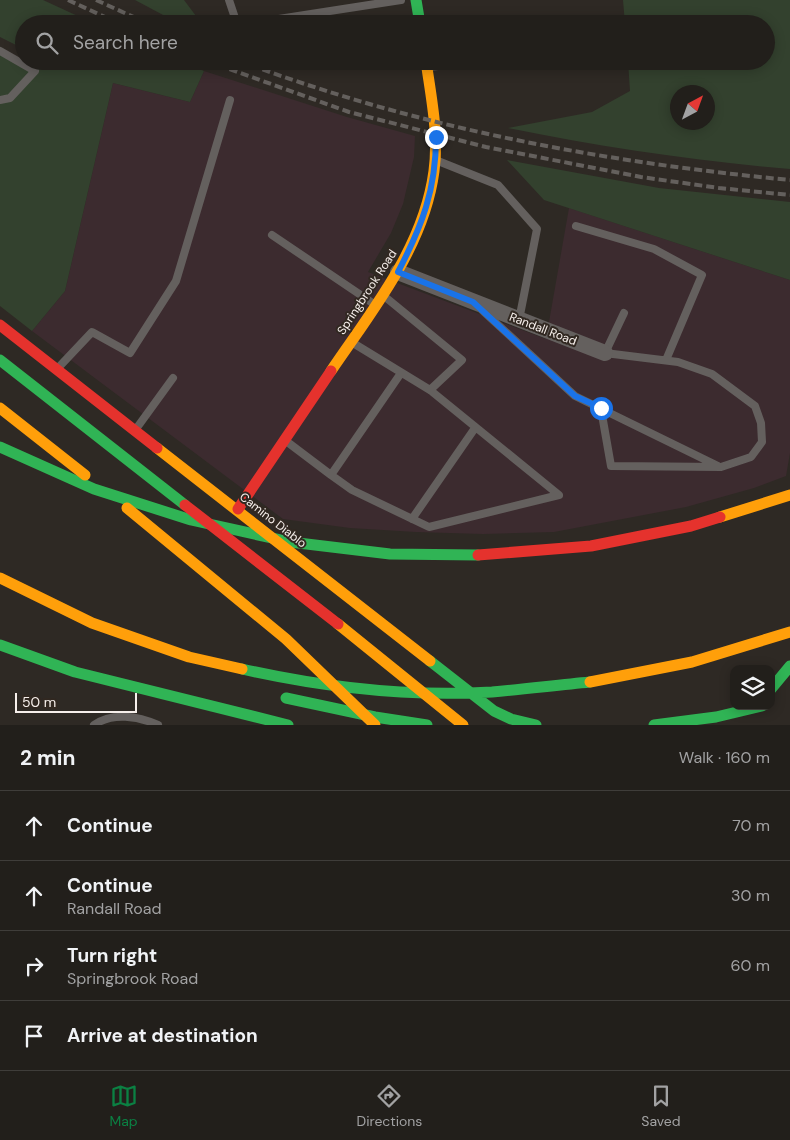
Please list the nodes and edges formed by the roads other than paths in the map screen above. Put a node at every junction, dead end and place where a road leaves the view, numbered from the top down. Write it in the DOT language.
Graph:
graph roads {
  1 [pos="229,0"];
  2 [pos="401,0"];
  3 [pos="416,0"];
  4 [pos="234,15"];
  5 [pos="304,15"];
  6 [pos="418,15"];
  7 [pos="0,51"];
  8 [pos="15,60"];
  9 [pos="33,70"];
  10 [pos="427,70"];
  11 [pos="0,100"];
  12 [pos="230,100"];
  13 [pos="436,160"];
  14 [pos="576,226"];
  15 [pos="272,234"];
  16 [pos="398,272"];
  17 [pos="383,294"];
  18 [pos="473,302"];
  19 [pos="376,305"];
  20 [pos="624,314"];
  21 [pos="519,320"];
  22 [pos="0,325"];
  23 [pos="351,342"];
  24 [pos="605,352"];
  25 [pos="0,360"];
  26 [pos="666,360"];
  27 [pos="57,369"];
  28 [pos="401,372"];
  29 [pos="173,378"];
  30 [pos="430,390"];
  31 [pos="0,408"];
  32 [pos="601,408"];
  33 [pos="476,428"];
  34 [pos="134,431"];
  35 [pos="285,440"];
  36 [pos="0,447"];
  37 [pos="720,467"];
  38 [pos="331,475"];
  39 [pos="790,495"];
  40 [pos="238,510"];
  41 [pos="412,518"];
  42 [pos="0,578"];
  43 [pos="790,632"];
  44 [pos="0,645"];
  45 [pos="172,654"];
  46 [pos="790,666"];
  47 [pos="244,682"];
  48 [pos="775,684"];
  49 [pos="279,695"];
  50 [pos="745,710"];
  51 [pos="748,710"];
  52 [pos="759,710"];
  53 [pos="753,719"];
  54 [pos="147,723"];
  55 [pos="94,725"];
  56 [pos="158,725"];
  57 [pos="288,725"];
  58 [pos="375,725"];
  59 [pos="428,725"];
  60 [pos="463,725"];
  61 [pos="536,725"];
  62 [pos="654,725"];
  63 [pos="731,725"];
  1 -- 4 [label="lane"];
  2 -- 5 [label="lane"];
  3 -- 6 [label="main road"];
  7 -- 8 [label="lane"];
  9 -- 11 [label="lane"];
  10 -- 13 [label="main road, Springbrook Road"];
  12 -- 27 [label="lane"];
  13 -- 16 [label="main road, Springbrook Road"];
  13 -- 21 [label="lane"];
  14 -- 26 [label="lane"];
  15 -- 19 [label="lane"];
  16 -- 17 [label="main road, Springbrook Road"];
  16 -- 18 [label="street, Randall Road"];
  17 -- 19 [label="main road, Springbrook Road"];
  17 -- 30 [label="lane"];
  18 -- 21 [label="street, Randall Road"];
  18 -- 32 [label="lane"];
  19 -- 23 [label="main road, Springbrook Road"];
  20 -- 24 [label="lane"];
  21 -- 24 [label="street, Randall Road"];
  22 -- 27 [label="main road, Camino Diablo"];
  23 -- 28 [label="lane"];
  23 -- 35 [label="main road, Springbrook Road"];
  24 -- 26 [label="lane"];
  25 -- 60 [label="main road"];
  26 -- 37 [label="lane"];
  27 -- 34 [label="main road, Camino Diablo"];
  28 -- 30 [label="lane"];
  28 -- 38 [label="lane"];
  29 -- 34 [label="lane"];
  30 -- 33 [label="lane"];
  31 -- 58 [label="main road"];
  32 -- 37 [label="lane"];
  32 -- 37 [label="lane"];
  33 -- 41 [label="lane"];
  33 -- 41 [label="lane"];
  34 -- 40 [label="main road, Camino Diablo"];
  35 -- 38 [label="lane"];
  35 -- 40 [label="main road, Springbrook Road"];
  36 -- 39 [label="main road"];
  38 -- 41 [label="lane"];
  40 -- 61 [label="main road, Camino Diablo"];
  42 -- 45 [label="main road"];
  43 -- 45 [label="main road"];
  44 -- 57 [label="main road"];
  45 -- 47 [label="main road"];
  46 -- 48 [label="main road"];
  49 -- 59 [label="main road"];
  50 -- 62 [label="main road"];
  51 -- 63 [label="main road"];
  52 -- 53 [label="main road"];
  54 -- 55 [label="lane"];
  54 -- 56 [label="lane"];
}
